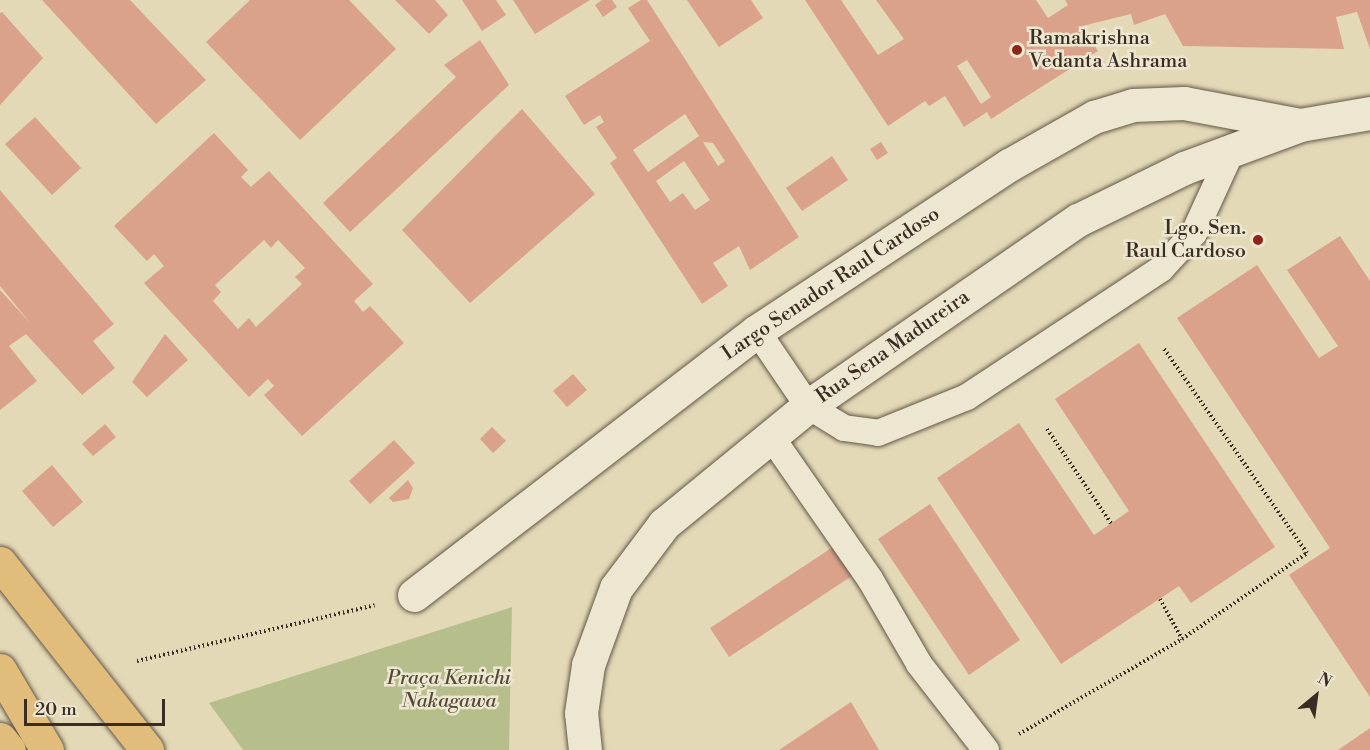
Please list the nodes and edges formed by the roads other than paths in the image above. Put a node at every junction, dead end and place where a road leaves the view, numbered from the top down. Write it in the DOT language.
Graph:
graph roads {
  1 [pos="1370,112"];
  2 [pos="1300,125"];
  3 [pos="1232,150"];
  4 [pos="757,331"];
  5 [pos="808,406"];
  6 [pos="772,438"];
  7 [pos="0,563"];
  8 [pos="414,596"];
  9 [pos="0,670"];
  10 [pos="0,739"];
  11 [pos="9,750"];
  12 [pos="47,750"];
  13 [pos="147,750"];
  14 [pos="585,750"];
  15 [pos="986,750"];
  1 -- 2 [label="street, Rua Sena Madureira"];
  2 -- 3 [label="street, Rua Sena Madureira"];
  2 -- 4 [label="street, Largo Senador Raul Cardoso"];
  3 -- 5 [label="street, Rua Sena Madureira"];
  3 -- 5 [label="lane"];
  4 -- 5 [label="lane"];
  4 -- 8 [label="street, Largo Senador Raul Cardoso"];
  5 -- 6 [label="street, Rua Sena Madureira"];
  6 -- 14 [label="street, Rua Sena Madureira"];
  6 -- 15 [label="lane"];
  7 -- 13 [label="main road"];
  9 -- 12 [label="main road"];
  10 -- 11 [label="main road"];
}
